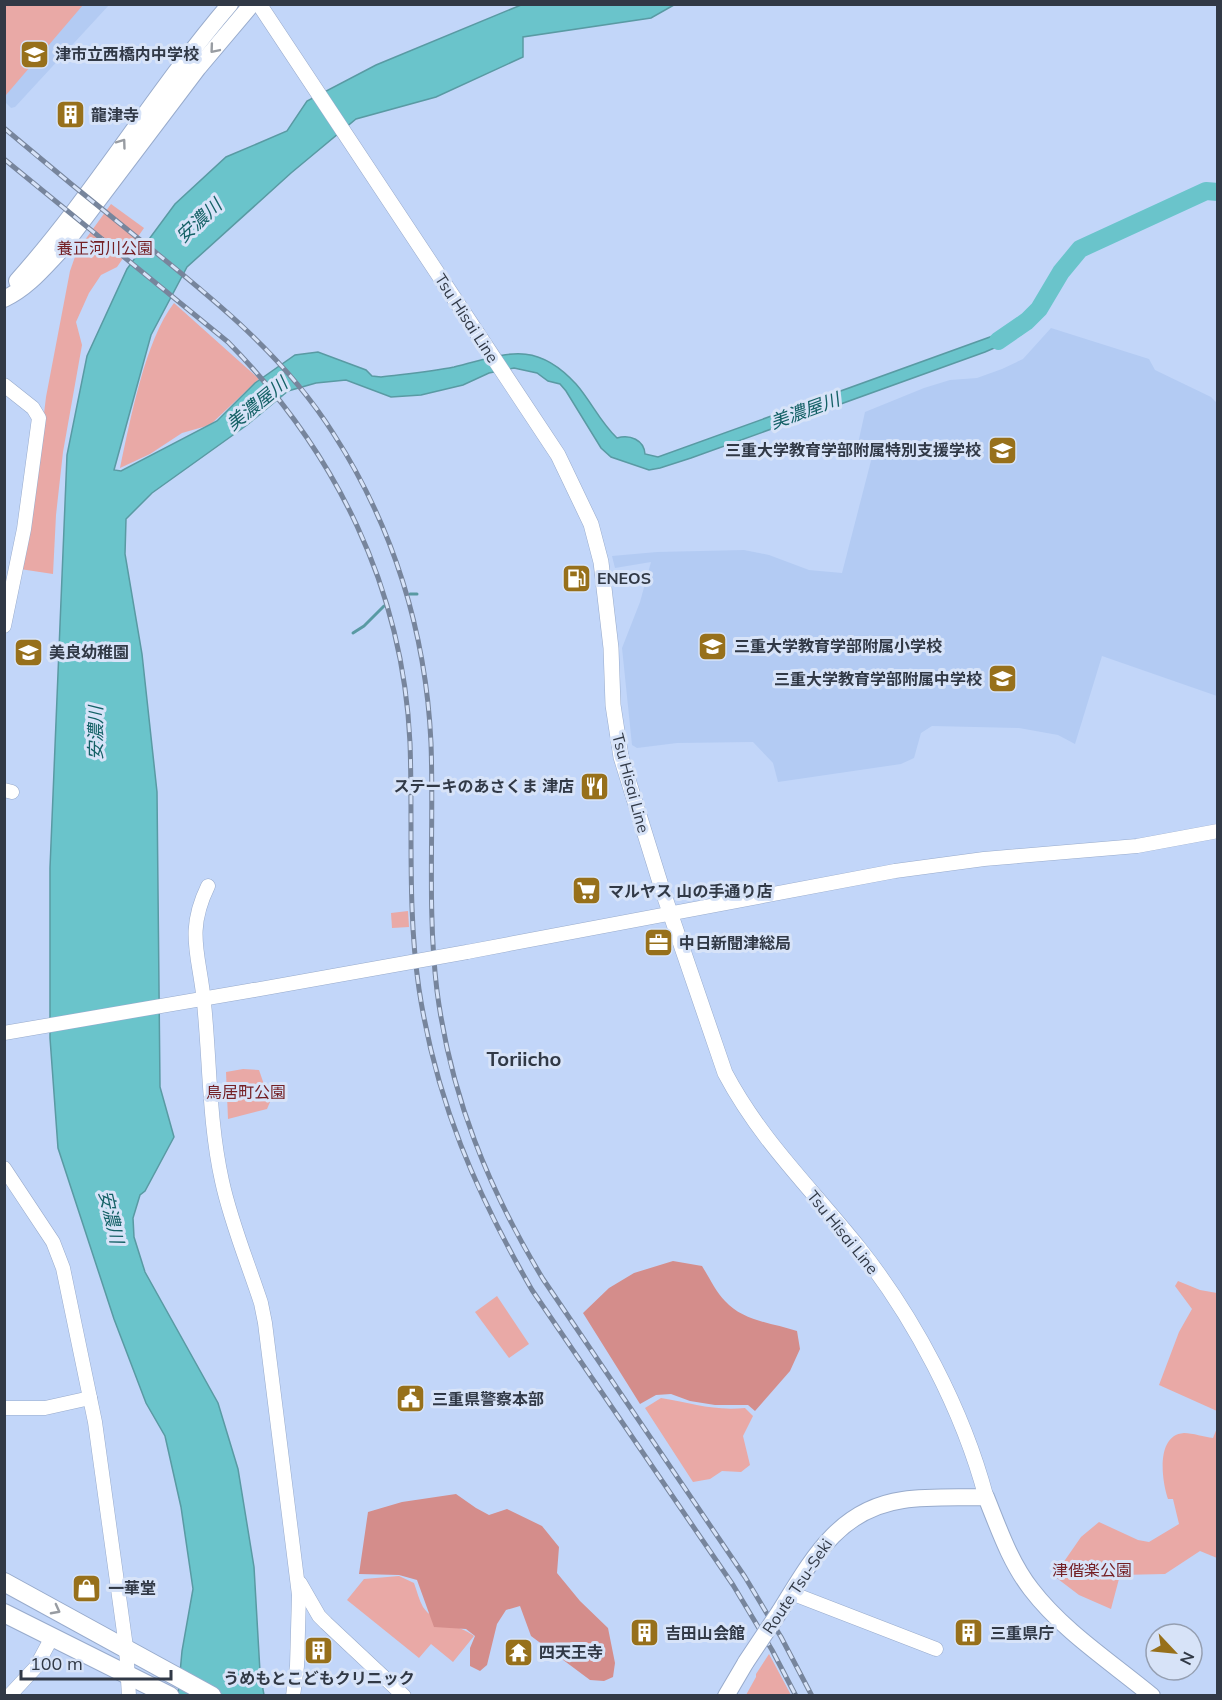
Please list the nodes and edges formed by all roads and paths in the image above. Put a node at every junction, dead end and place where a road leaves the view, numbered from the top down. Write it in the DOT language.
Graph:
graph roads {
  1 [pos="230,4"];
  2 [pos="252,4"];
  3 [pos="259,4"];
  4 [pos="4,298"];
  5 [pos="4,385"];
  6 [pos="4,626"];
  7 [pos="1218,831"];
  8 [pos="208,886"];
  9 [pos="671,915"];
  10 [pos="199,1000"];
  11 [pos="4,1033"];
  12 [pos="4,1168"];
  13 [pos="90,1398"];
  14 [pos="4,1408"];
  15 [pos="987,1497"];
  16 [pos="298,1579"];
  17 [pos="4,1582"];
  18 [pos="791,1593"];
  19 [pos="4,1613"];
  20 [pos="52,1637"];
  21 [pos="936,1649"];
  22 [pos="131,1650"];
  23 [pos="135,1677"];
  24 [pos="9,1695"];
  25 [pos="129,1695"];
  26 [pos="170,1695"];
  27 [pos="212,1695"];
  28 [pos="293,1695"];
  29 [pos="404,1695"];
  30 [pos="726,1695"];
  31 [pos="1152,1695"];
  4 -- 1 [label="main road, one-way"];
  2 -- 4 [label="main road, one-way"];
  3 -- 9 [label="main road, Tsu Hisai Line"];
  5 -- 6 [label="street"];
  7 -- 9 [label="street"];
  8 -- 10 [label="street"];
  9 -- 10 [label="street, bridge"];
  9 -- 15 [label="main road, Tsu Hisai Line"];
  10 -- 11 [label="street"];
  10 -- 16 [label="street"];
  12 -- 13 [label="street"];
  13 -- 14 [label="street"];
  13 -- 22 [label="street"];
  15 -- 18 [label="main road, Route Tsu-Seki"];
  15 -- 31 [label="main road"];
  16 -- 28 [label="street"];
  16 -- 29 [label="street"];
  17 -- 22 [label="highway, one-way"];
  18 -- 21 [label="street"];
  18 -- 30 [label="main road, Route Tsu-Seki, bridge"];
  19 -- 20 [label="highway"];
  20 -- 23 [label="highway"];
  20 -- 24 [label="street"];
  22 -- 23 [label="street"];
  22 -- 27 [label="highway"];
  23 -- 25 [label="street"];
  23 -- 26 [label="highway"];
}
